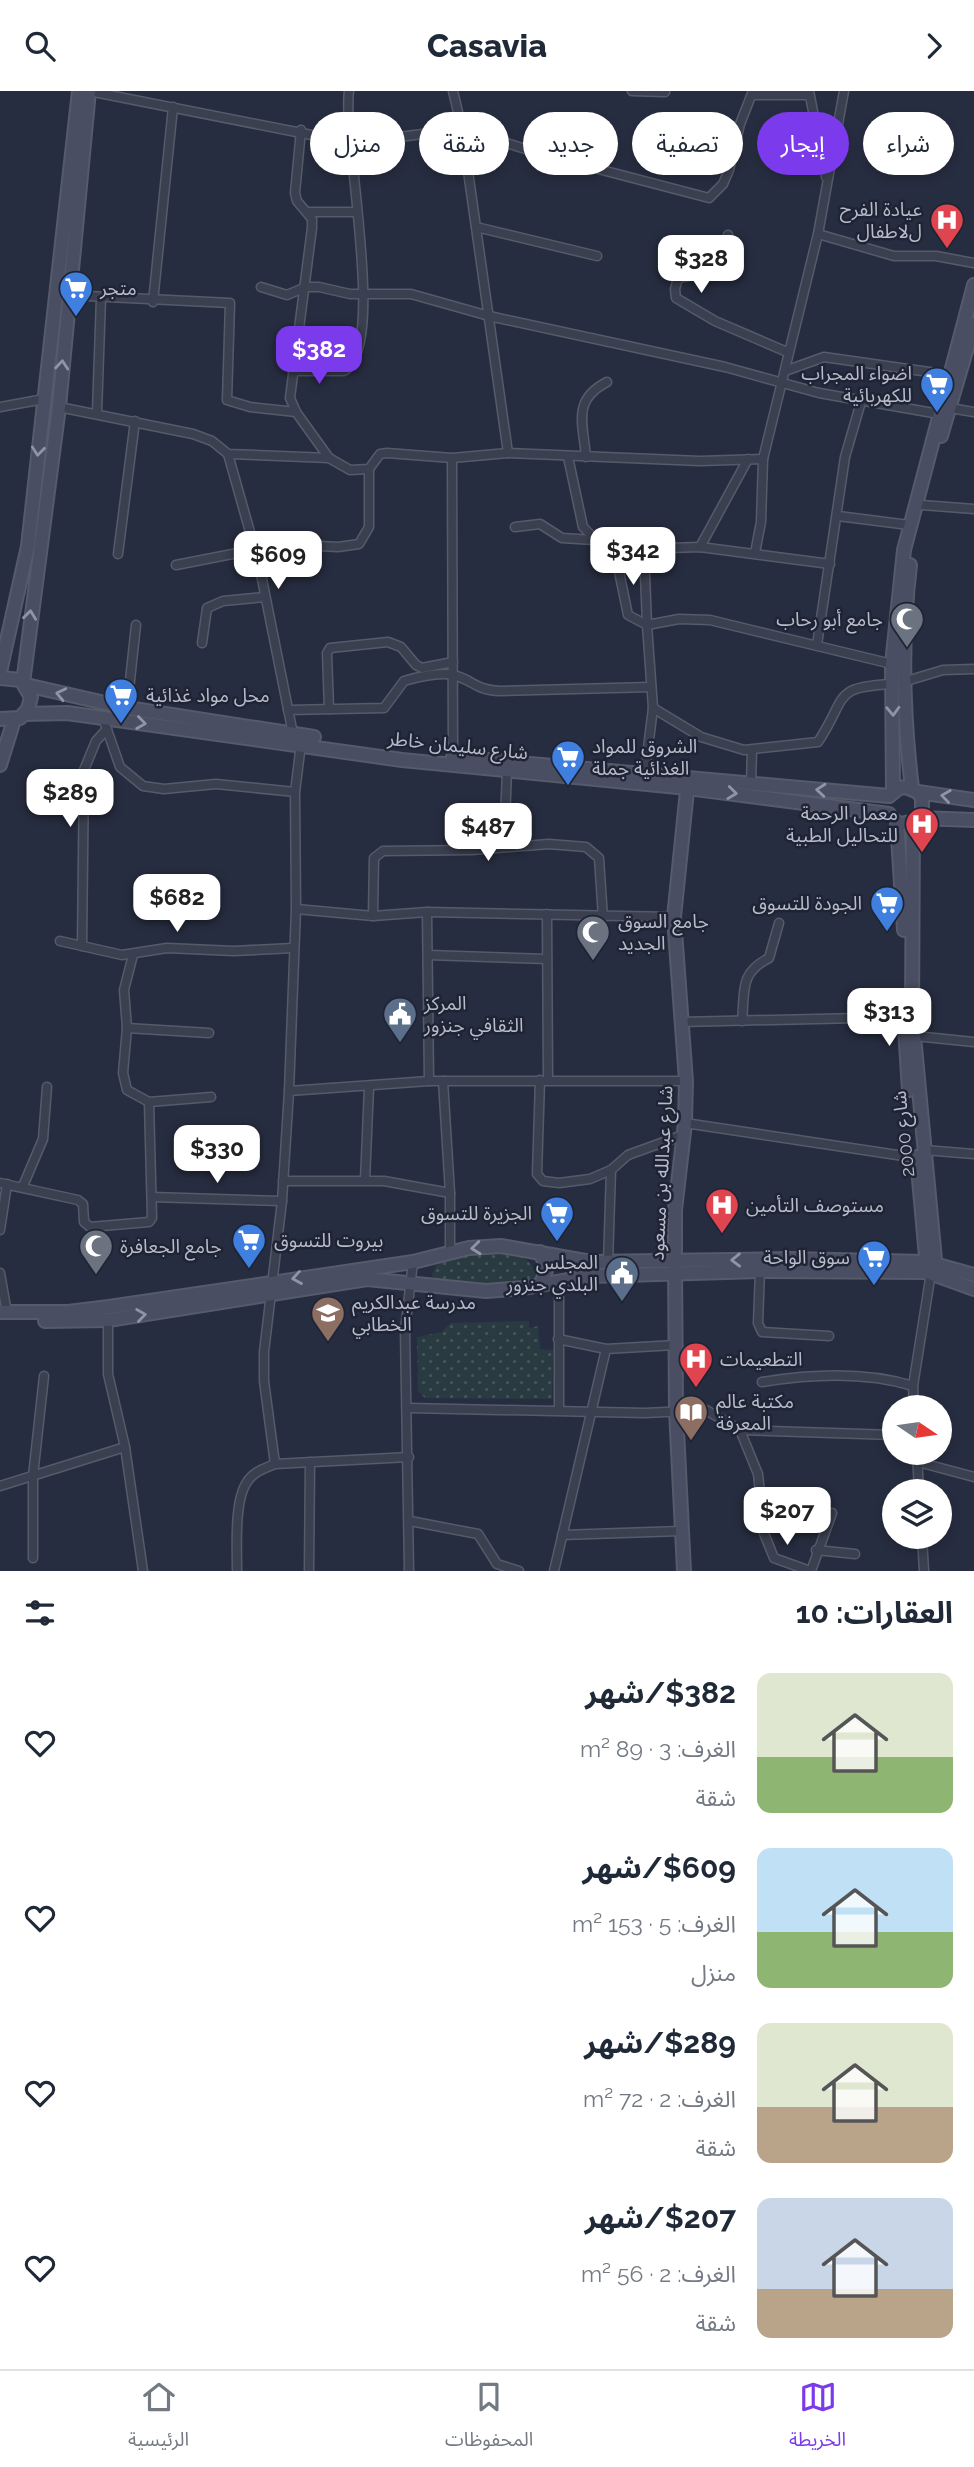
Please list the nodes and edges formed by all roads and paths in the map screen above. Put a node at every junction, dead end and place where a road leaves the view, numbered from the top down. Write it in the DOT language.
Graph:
graph roads {
  1 [pos="79,91"];
  2 [pos="89,91"];
  3 [pos="349,91"];
  4 [pos="453,91"];
  5 [pos="632,91"];
  6 [pos="844,91"];
  7 [pos="665,92"];
  8 [pos="753,93"];
  9 [pos="809,93"];
  10 [pos="173,107"];
  11 [pos="350,112"];
  12 [pos="458,112"];
  13 [pos="301,130"];
  14 [pos="310,132"];
  15 [pos="509,144"];
  16 [pos="354,175"];
  17 [pos="469,175"];
  18 [pos="827,185"];
  19 [pos="308,212"];
  20 [pos="357,212"];
  21 [pos="476,227"];
  22 [pos="818,234"];
  23 [pos="729,235"];
  24 [pos="597,256"];
  25 [pos="974,263"];
  26 [pos="974,285"];
  27 [pos="261,287"];
  28 [pos="306,287"];
  29 [pos="364,294"];
  30 [pos="67,295"];
  31 [pos="101,298"];
  32 [pos="153,302"];
  33 [pos="489,316"];
  34 [pos="973,332"];
  35 [pos="787,352"];
  36 [pos="293,371"];
  37 [pos="785,371"];
  38 [pos="950,375"];
  39 [pos="781,381"];
  40 [pos="607,382"];
  41 [pos="44,399"];
  42 [pos="861,402"];
  43 [pos="0,407"];
  44 [pos="58,407"];
  45 [pos="944,411"];
  46 [pos="97,412"];
  47 [pos="296,412"];
  48 [pos="974,412"];
  49 [pos="135,421"];
  50 [pos="508,453"];
  51 [pos="228,454"];
  52 [pos="568,457"];
  53 [pos="586,457"];
  54 [pos="329,458"];
  55 [pos="452,458"];
  56 [pos="748,459"];
  57 [pos="764,459"];
  58 [pos="369,469"];
  59 [pos="922,505"];
  60 [pos="974,509"];
  61 [pos="838,516"];
  62 [pos="909,525"];
  63 [pos="515,527"];
  64 [pos="594,540"];
  65 [pos="700,547"];
  66 [pos="253,548"];
  67 [pos="644,549"];
  68 [pos="606,550"];
  69 [pos="118,554"];
  70 [pos="755,554"];
  71 [pos="830,564"];
  72 [pos="176,565"];
  73 [pos="265,597"];
  74 [pos="136,625"];
  75 [pos="648,625"];
  76 [pos="202,643"];
  77 [pos="817,645"];
  78 [pos="453,662"];
  79 [pos="892,664"];
  80 [pos="974,669"];
  81 [pos="0,672"];
  82 [pos="453,675"];
  83 [pos="0,678"];
  84 [pos="898,683"];
  85 [pos="25,684"];
  86 [pos="650,687"];
  87 [pos="127,708"];
  88 [pos="653,708"];
  89 [pos="329,709"];
  90 [pos="288,710"];
  91 [pos="19,717"];
  92 [pos="0,719"];
  93 [pos="105,723"];
  94 [pos="297,739"];
  95 [pos="752,750"];
  96 [pos="453,757"];
  97 [pos="0,765"];
  98 [pos="507,770"];
  99 [pos="645,772"];
  100 [pos="688,783"];
  101 [pos="751,783"];
  102 [pos="915,790"];
  103 [pos="295,792"];
  104 [pos="891,793"];
  105 [pos="974,800"];
  106 [pos="893,818"];
  107 [pos="916,820"];
  108 [pos="974,820"];
  109 [pos="504,846"];
  110 [pos="296,909"];
  111 [pos="427,912"];
  112 [pos="547,914"];
  113 [pos="373,916"];
  114 [pos="674,917"];
  115 [pos="603,918"];
  116 [pos="779,923"];
  117 [pos="60,941"];
  118 [pos="82,946"];
  119 [pos="293,948"];
  120 [pos="133,955"];
  121 [pos="428,955"];
  122 [pos="547,959"];
  123 [pos="903,1017"];
  124 [pos="742,1020"];
  125 [pos="680,1022"];
  126 [pos="127,1027"];
  127 [pos="209,1033"];
  128 [pos="915,1036"];
  129 [pos="974,1042"];
  130 [pos="544,1079"];
  131 [pos="429,1081"];
  132 [pos="443,1081"];
  133 [pos="686,1081"];
  134 [pos="47,1087"];
  135 [pos="369,1087"];
  136 [pos="289,1091"];
  137 [pos="211,1097"];
  138 [pos="149,1102"];
  139 [pos="684,1129"];
  140 [pos="921,1154"];
  141 [pos="974,1154"];
  142 [pos="611,1170"];
  143 [pos="365,1180"];
  144 [pos="283,1181"];
  145 [pos="4,1183"];
  146 [pos="23,1186"];
  147 [pos="450,1193"];
  148 [pos="152,1197"];
  149 [pos="282,1201"];
  150 [pos="0,1230"];
  151 [pos="450,1251"];
  152 [pos="540,1252"];
  153 [pos="413,1262"];
  154 [pos="608,1263"];
  155 [pos="675,1268"];
  156 [pos="931,1270"];
  157 [pos="760,1271"];
  158 [pos="0,1273"];
  159 [pos="974,1275"];
  160 [pos="559,1281"];
  161 [pos="409,1283"];
  162 [pos="541,1284"];
  163 [pos="270,1289"];
  164 [pos="974,1289"];
  165 [pos="2,1315"];
  166 [pos="108,1320"];
  167 [pos="829,1336"];
  168 [pos="558,1339"];
  169 [pos="675,1345"];
  170 [pos="606,1349"];
  171 [pos="44,1376"];
  172 [pos="762,1382"];
  173 [pos="913,1386"];
  174 [pos="913,1395"];
  175 [pos="408,1408"];
  176 [pos="559,1409"];
  177 [pos="676,1410"];
  178 [pos="593,1412"];
  179 [pos="740,1430"];
  180 [pos="882,1435"];
  181 [pos="125,1447"];
  182 [pos="409,1457"];
  183 [pos="310,1462"];
  184 [pos="275,1464"];
  185 [pos="929,1465"];
  186 [pos="33,1476"];
  187 [pos="974,1477"];
  188 [pos="0,1486"];
  189 [pos="762,1511"];
  190 [pos="832,1513"];
  191 [pos="410,1521"];
  192 [pos="761,1526"];
  193 [pos="681,1531"];
  194 [pos="562,1535"];
  195 [pos="922,1549"];
  196 [pos="816,1550"];
  197 [pos="855,1554"];
  198 [pos="33,1558"];
  199 [pos="143,1571"];
  200 [pos="237,1571"];
  201 [pos="309,1571"];
  202 [pos="409,1571"];
  203 [pos="518,1571"];
  204 [pos="554,1571"];
  205 [pos="684,1571"];
  206 [pos="810,1571"];
  207 [pos="923,1571"];
  1 -- 41 [label="main road"];
  2 -- 10 [label="street"];
  2 -- 30 [label="main road"];
  3 -- 11 [label="street"];
  4 -- 12 [label="street"];
  5 -- 7 [label="street"];
  6 -- 18 [label="street"];
  8 -- 9 [label="street"];
  8 -- 15 [label="street"];
  9 -- 18 [label="street"];
  10 -- 13 [label="street"];
  10 -- 32 [label="street"];
  13 -- 14 [label="street"];
  13 -- 19 [label="street"];
  16 -- 20 [label="street"];
  17 -- 21 [label="street"];
  18 -- 22 [label="street"];
  19 -- 20 [label="street"];
  19 -- 28 [label="street"];
  20 -- 29 [label="street"];
  21 -- 24 [label="street"];
  21 -- 33 [label="street"];
  22 -- 25 [label="street"];
  22 -- 35 [label="street"];
  23 -- 35 [label="street"];
  26 -- 38 [label="main road"];
  27 -- 28 [label="street"];
  28 -- 29 [label="street"];
  28 -- 36 [label="street"];
  29 -- 33 [label="street"];
  29 -- 36 [label="street"];
  30 -- 31 [label="street"];
  44 -- 30 [label="main road, one-way"];
  31 -- 32 [label="street"];
  31 -- 46 [label="street"];
  32 -- 47 [label="street"];
  33 -- 39 [label="street"];
  33 -- 50 [label="street"];
  34 -- 45 [label="main road"];
  35 -- 37 [label="street"];
  36 -- 47 [label="street"];
  37 -- 38 [label="street"];
  37 -- 39 [label="street"];
  38 -- 45 [label="main road"];
  39 -- 42 [label="street"];
  39 -- 57 [label="street"];
  40 -- 53 [label="street"];
  41 -- 43 [label="street"];
  41 -- 81 [label="main road, one-way"];
  42 -- 45 [label="street"];
  42 -- 61 [label="street"];
  44 -- 46 [label="street"];
  85 -- 44 [label="main road, one-way"];
  45 -- 48 [label="street"];
  45 -- 59 [label="main road"];
  45 -- 62 [label="main road"];
  46 -- 49 [label="street"];
  47 -- 54 [label="street"];
  49 -- 51 [label="street"];
  49 -- 69 [label="street"];
  50 -- 52 [label="street"];
  50 -- 55 [label="street"];
  51 -- 54 [label="street"];
  51 -- 66 [label="street"];
  52 -- 53 [label="street"];
  52 -- 64 [label="street"];
  53 -- 56 [label="street"];
  54 -- 58 [label="street"];
  55 -- 58 [label="street"];
  55 -- 78 [label="street"];
  56 -- 57 [label="street"];
  56 -- 65 [label="street"];
  57 -- 70 [label="street"];
  58 -- 66 [label="street"];
  59 -- 60 [label="street"];
  59 -- 84 [label="main road"];
  61 -- 62 [label="street"];
  61 -- 71 [label="street"];
  62 -- 79 [label="main road"];
  63 -- 64 [label="street"];
  64 -- 68 [label="street"];
  65 -- 67 [label="street"];
  65 -- 70 [label="street"];
  66 -- 72 [label="street"];
  66 -- 73 [label="street"];
  67 -- 68 [label="street"];
  67 -- 75 [label="street"];
  68 -- 75 [label="street"];
  70 -- 71 [label="street"];
  71 -- 77 [label="street"];
  73 -- 76 [label="street"];
  73 -- 90 [label="street"];
  74 -- 87 [label="street"];
  75 -- 77 [label="street"];
  75 -- 86 [label="street"];
  77 -- 79 [label="street"];
  78 -- 82 [label="street"];
  78 -- 89 [label="street"];
  79 -- 84 [label="main road"];
  80 -- 84 [label="street"];
  82 -- 86 [label="street"];
  82 -- 89 [label="street"];
  82 -- 96 [label="street"];
  83 -- 85 [label="main road, شارع سليمان خاطر"];
  84 -- 95 [label="street"];
  84 -- 102 [label="main road"];
  84 -- 104 [label="main road, one-way"];
  87 -- 85 [label="main road, شارع سليمان خاطر, one-way"];
  85 -- 91 [label="main road"];
  86 -- 88 [label="street"];
  87 -- 94 [label="main road, شارع سليمان خاطر"];
  88 -- 95 [label="street"];
  88 -- 99 [label="street"];
  89 -- 90 [label="street"];
  90 -- 94 [label="street"];
  91 -- 92 [label="main road, شارع سليمان خاطر"];
  91 -- 93 [label="main road, شارع سليمان خاطر"];
  91 -- 97 [label="main road"];
  93 -- 94 [label="main road, شارع سليمان خاطر, one-way"];
  93 -- 103 [label="street"];
  93 -- 118 [label="street"];
  94 -- 96 [label="main road, شارع سليمان خاطر"];
  94 -- 98 [label="main road, شارع سليمان خاطر"];
  94 -- 103 [label="street"];
  95 -- 101 [label="street"];
  96 -- 99 [label="main road, شارع سليمان خاطر"];
  98 -- 100 [label="main road, شارع سليمان خاطر"];
  98 -- 109 [label="street"];
  99 -- 100 [label="main road, شارع سليمان خاطر"];
  100 -- 101 [label="main road, شارع سليمان خاطر"];
  100 -- 106 [label="main road, شارع سليمان خاطر, one-way"];
  100 -- 114 [label="main road, شارع عبدالله بن مسعود"];
  104 -- 101 [label="main road, شارع سليمان خاطر, one-way"];
  102 -- 104 [label="main road"];
  105 -- 102 [label="main road, one-way"];
  102 -- 107 [label="main road"];
  103 -- 110 [label="street"];
  104 -- 106 [label="main road"];
  106 -- 107 [label="main road"];
  106 -- 123 [label="main road"];
  107 -- 108 [label="main road"];
  107 -- 128 [label="main road, شارع 2000"];
  109 -- 113 [label="street"];
  109 -- 115 [label="street"];
  110 -- 113 [label="street"];
  110 -- 119 [label="street"];
  111 -- 112 [label="street"];
  111 -- 113 [label="street"];
  111 -- 121 [label="street"];
  112 -- 115 [label="street"];
  112 -- 122 [label="street"];
  114 -- 115 [label="street"];
  114 -- 125 [label="main road, شارع عبدالله بن مسعود"];
  116 -- 124 [label="street"];
  117 -- 118 [label="street"];
  118 -- 120 [label="street"];
  119 -- 120 [label="street"];
  119 -- 136 [label="street"];
  120 -- 126 [label="street"];
  121 -- 122 [label="street"];
  121 -- 131 [label="street"];
  122 -- 130 [label="street"];
  123 -- 124 [label="street"];
  123 -- 140 [label="main road"];
  124 -- 125 [label="street"];
  125 -- 133 [label="main road, شارع عبدالله بن مسعود"];
  126 -- 127 [label="street"];
  126 -- 138 [label="street"];
  128 -- 129 [label="street"];
  128 -- 140 [label="main road, شارع 2000"];
  130 -- 132 [label="street"];
  130 -- 133 [label="street"];
  130 -- 142 [label="street"];
  131 -- 132 [label="street"];
  131 -- 135 [label="street"];
  132 -- 147 [label="street"];
  133 -- 139 [label="main road, شارع عبدالله بن مسعود"];
  134 -- 146 [label="street"];
  135 -- 136 [label="street"];
  135 -- 143 [label="street"];
  136 -- 144 [label="street"];
  137 -- 138 [label="street"];
  138 -- 148 [label="street"];
  139 -- 140 [label="street"];
  139 -- 142 [label="street"];
  139 -- 155 [label="main road, شارع عبدالله بن مسعود"];
  140 -- 141 [label="street"];
  140 -- 156 [label="main road, شارع 2000"];
  142 -- 154 [label="street"];
  143 -- 144 [label="street"];
  143 -- 147 [label="street"];
  144 -- 149 [label="street"];
  145 -- 146 [label="street"];
  145 -- 150 [label="street"];
  146 -- 148 [label="street"];
  147 -- 151 [label="street"];
  148 -- 149 [label="street"];
  149 -- 163 [label="street"];
  152 -- 151 [label="main road, one-way"];
  151 -- 153 [label="main road"];
  152 -- 154 [label="main road"];
  152 -- 162 [label="main road"];
  153 -- 161 [label="street"];
  153 -- 163 [label="main road, one-way"];
  154 -- 155 [label="main road"];
  156 -- 155 [label="main road, one-way"];
  155 -- 157 [label="main road"];
  155 -- 160 [label="main road"];
  155 -- 169 [label="main road, شارع عبدالله بن مسعود"];
  156 -- 157 [label="main road"];
  156 -- 159 [label="main road"];
  156 -- 164 [label="main road"];
  156 -- 173 [label="street"];
  157 -- 167 [label="street"];
  158 -- 165 [label="street"];
  160 -- 162 [label="main road"];
  160 -- 168 [label="street"];
  161 -- 162 [label="main road"];
  161 -- 163 [label="main road"];
  161 -- 175 [label="street"];
  163 -- 165 [label="main road"];
  166 -- 163 [label="main road, one-way"];
  163 -- 184 [label="street"];
  165 -- 166 [label="main road"];
  166 -- 181 [label="street"];
  168 -- 170 [label="street"];
  168 -- 176 [label="street"];
  169 -- 170 [label="street"];
  169 -- 177 [label="main road, شارع عبدالله بن مسعود"];
  170 -- 178 [label="street"];
  171 -- 186 [label="street"];
  172 -- 173 [label="street"];
  173 -- 174 [label="street"];
  175 -- 176 [label="street"];
  175 -- 182 [label="street"];
  176 -- 178 [label="street"];
  177 -- 178 [label="street"];
  177 -- 179 [label="street"];
  177 -- 193 [label="main road, شارع عبدالله بن مسعود"];
  178 -- 194 [label="street"];
  179 -- 180 [label="street"];
  179 -- 189 [label="street"];
  181 -- 186 [label="street"];
  181 -- 199 [label="street"];
  182 -- 183 [label="street"];
  182 -- 191 [label="street"];
  183 -- 184 [label="street"];
  183 -- 201 [label="street"];
  184 -- 200 [label="street"];
  185 -- 187 [label="street"];
  186 -- 188 [label="street"];
  186 -- 198 [label="street"];
  190 -- 196 [label="street"];
  191 -- 202 [label="street"];
  191 -- 203 [label="street"];
  192 -- 206 [label="street"];
  193 -- 194 [label="street"];
  193 -- 205 [label="main road, شارع عبدالله بن مسعود"];
  194 -- 204 [label="street"];
  195 -- 207 [label="street"];
  196 -- 197 [label="street"];
  196 -- 206 [label="street"];
}
